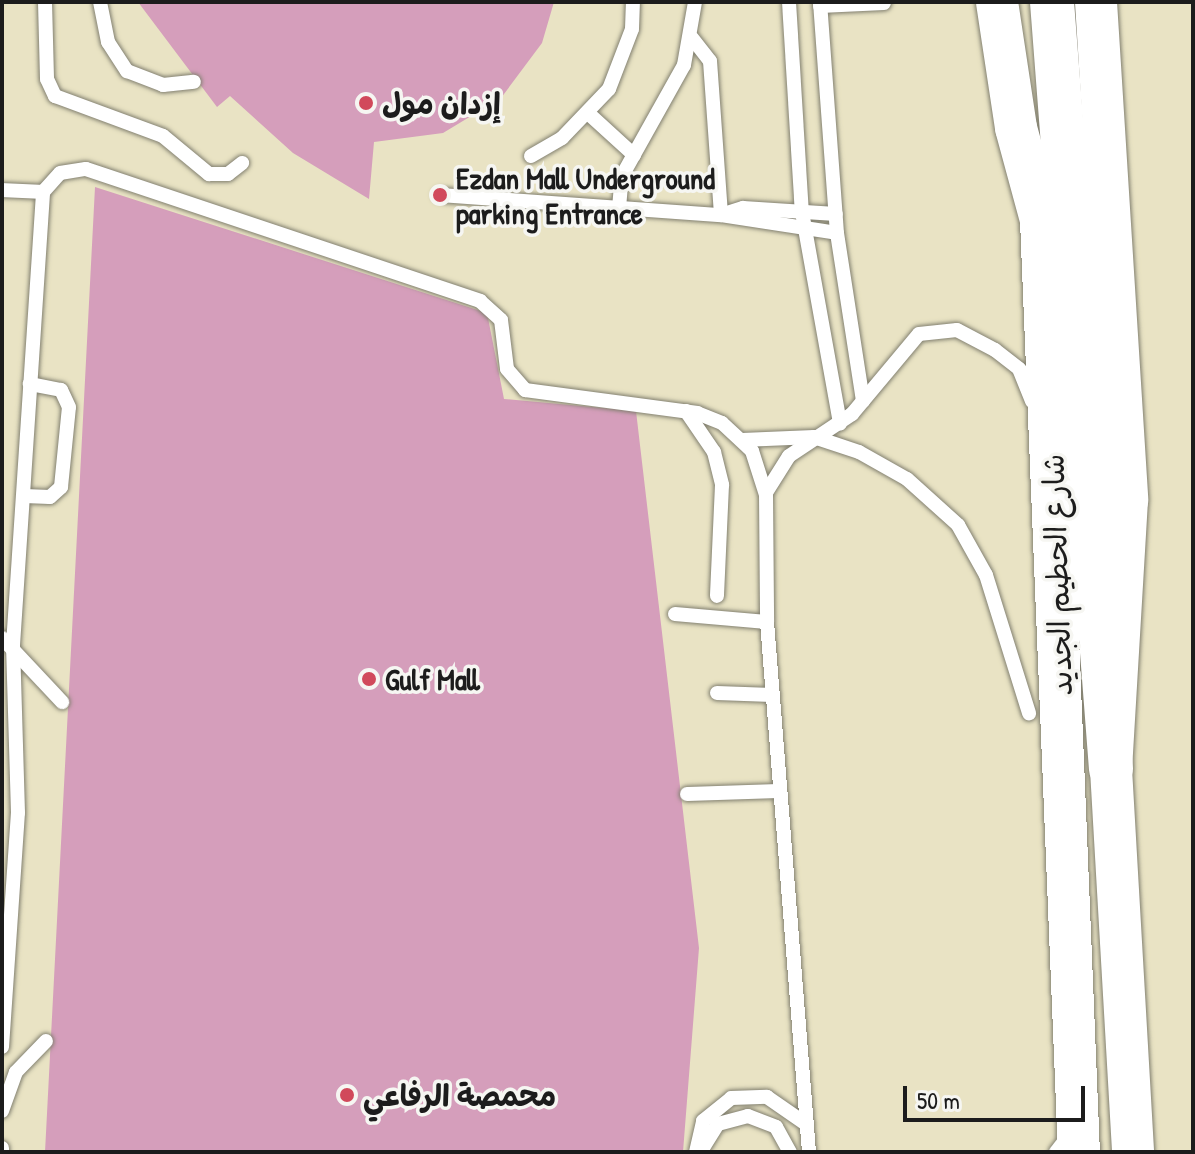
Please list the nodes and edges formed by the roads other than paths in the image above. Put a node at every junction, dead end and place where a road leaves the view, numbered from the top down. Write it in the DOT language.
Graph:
graph roads {
  1 [pos="45,2"];
  2 [pos="100,2"];
  3 [pos="633,2"];
  4 [pos="695,2"];
  5 [pos="789,2"];
  6 [pos="997,2"];
  7 [pos="1025,2"];
  8 [pos="1052,2"];
  9 [pos="1096,2"];
  10 [pos="884,3"];
  11 [pos="820,4"];
  12 [pos="692,38"];
  13 [pos="194,82"];
  14 [pos="589,114"];
  15 [pos="634,155"];
  16 [pos="531,156"];
  17 [pos="242,163"];
  18 [pos="2,190"];
  19 [pos="43,192"];
  20 [pos="440,195"];
  21 [pos="619,208"];
  22 [pos="802,212"];
  23 [pos="836,214"];
  24 [pos="721,215"];
  25 [pos="1041,220"];
  26 [pos="805,230"];
  27 [pos="837,233"];
  28 [pos="30,384"];
  29 [pos="863,401"];
  30 [pos="686,411"];
  31 [pos="840,424"];
  32 [pos="814,437"];
  33 [pos="742,440"];
  34 [pos="1055,493"];
  35 [pos="766,495"];
  36 [pos="24,496"];
  37 [pos="717,596"];
  38 [pos="675,614"];
  39 [pos="767,622"];
  40 [pos="8,642"];
  41 [pos="717,693"];
  42 [pos="772,695"];
  43 [pos="62,702"];
  44 [pos="1029,713"];
  45 [pos="1111,769"];
  46 [pos="779,791"];
  47 [pos="687,794"];
  48 [pos="46,1041"];
  49 [pos="2,1047"];
  50 [pos="2,1111"];
  51 [pos="806,1124"];
  52 [pos="1071,1145"];
  53 [pos="698,1152"];
  54 [pos="790,1152"];
  55 [pos="809,1152"];
  56 [pos="1133,1152"];
  1 -- 17 [label="lane"];
  2 -- 13 [label="lane"];
  3 -- 14 [label="lane"];
  4 -- 12 [label="lane"];
  5 -- 22 [label="lane"];
  6 -- 25 [label="main road, شارع الحطيم الجديد"];
  7 -- 25 [label="highway"];
  8 -- 45 [label="highway"];
  9 -- 45 [label="main road, شارع الحطيم الجديد"];
  10 -- 11 [label="lane"];
  11 -- 23 [label="lane"];
  12 -- 15 [label="lane"];
  12 -- 24 [label="lane"];
  14 -- 15 [label="lane"];
  14 -- 16 [label="lane"];
  15 -- 21 [label="lane"];
  18 -- 19 [label="lane"];
  19 -- 28 [label="lane"];
  19 -- 30 [label="lane"];
  20 -- 21 [label="lane"];
  21 -- 24 [label="lane"];
  22 -- 23 [label="lane"];
  22 -- 24 [label="lane"];
  22 -- 26 [label="lane"];
  23 -- 27 [label="lane"];
  24 -- 26 [label="lane"];
  25 -- 34 [label="main road, شارع الحطيم الجديد"];
  26 -- 27 [label="lane"];
  26 -- 31 [label="lane"];
  27 -- 29 [label="lane"];
  28 -- 36 [label="lane"];
  28 -- 36 [label="lane"];
  29 -- 31 [label="lane"];
  29 -- 34 [label="lane"];
  30 -- 33 [label="lane"];
  30 -- 37 [label="lane"];
  31 -- 32 [label="lane"];
  32 -- 33 [label="lane"];
  32 -- 35 [label="lane"];
  32 -- 44 [label="lane"];
  33 -- 35 [label="lane"];
  34 -- 52 [label="main road, شارع الحطيم الجديد"];
  35 -- 39 [label="lane"];
  36 -- 40 [label="lane"];
  38 -- 39 [label="lane"];
  39 -- 42 [label="lane"];
  40 -- 43 [label="lane"];
  40 -- 49 [label="lane"];
  41 -- 42 [label="lane"];
  42 -- 46 [label="lane"];
  45 -- 56 [label="main road, شارع الحطيم الجديد"];
  46 -- 47 [label="lane"];
  46 -- 51 [label="lane"];
  48 -- 50 [label="lane"];
  51 -- 53 [label="lane"];
  51 -- 55 [label="lane"];
  53 -- 54 [label="lane"];
}
